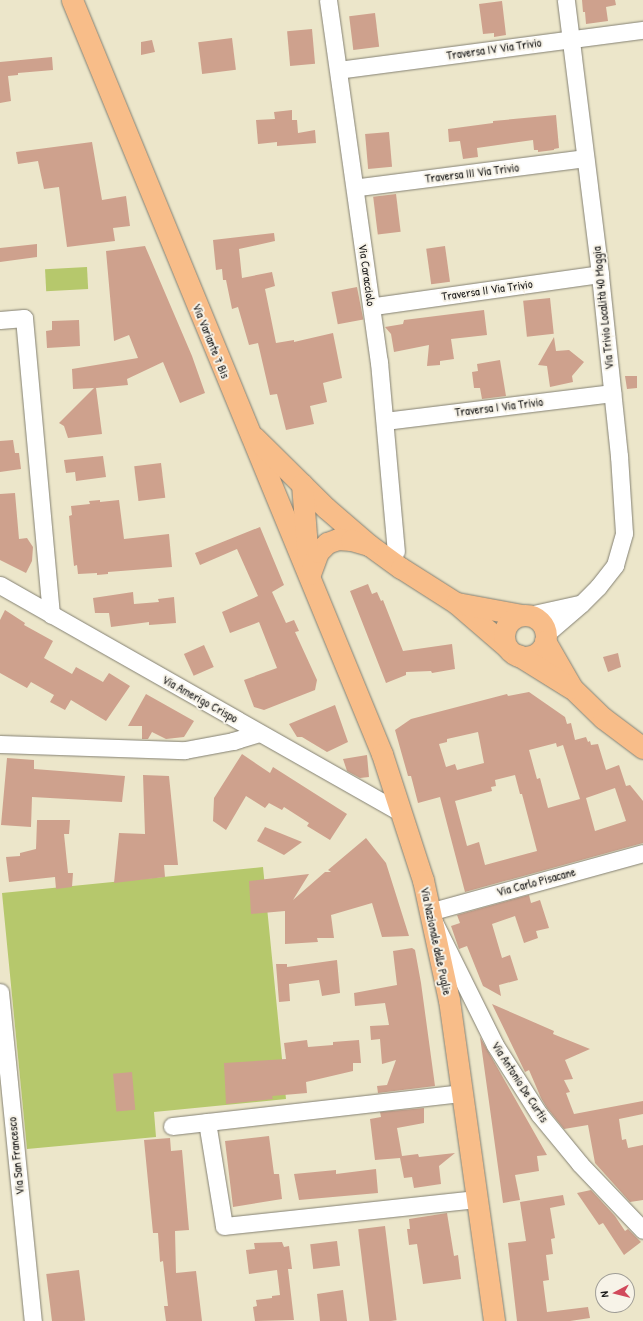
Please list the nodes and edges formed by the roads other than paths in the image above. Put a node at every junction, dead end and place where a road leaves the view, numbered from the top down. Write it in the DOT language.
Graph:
graph roads {
  1 [pos="72,0"];
  2 [pos="328,0"];
  3 [pos="566,0"];
  4 [pos="643,30"];
  5 [pos="570,38"];
  6 [pos="345,69"];
  7 [pos="585,158"];
  8 [pos="359,187"];
  9 [pos="600,274"];
  10 [pos="375,306"];
  11 [pos="0,320"];
  12 [pos="612,393"];
  13 [pos="385,421"];
  14 [pos="248,432"];
  15 [pos="302,484"];
  16 [pos="279,506"];
  17 [pos="369,545"];
  18 [pos="396,551"];
  19 [pos="309,578"];
  20 [pos="0,585"];
  21 [pos="456,603"];
  22 [pos="581,604"];
  23 [pos="51,615"];
  24 [pos="525,615"];
  25 [pos="546,638"];
  26 [pos="512,651"];
  27 [pos="572,688"];
  28 [pos="260,733"];
  29 [pos="0,744"];
  30 [pos="643,748"];
  31 [pos="401,812"];
  32 [pos="643,853"];
  33 [pos="429,912"];
  34 [pos="0,992"];
  35 [pos="1,1010"];
  36 [pos="463,1093"];
  37 [pos="207,1122"];
  38 [pos="172,1126"];
  39 [pos="478,1199"];
  40 [pos="643,1230"];
  41 [pos="33,1321"];
  42 [pos="494,1321"];
  1 -- 14 [label="main road, Via Variante 7 Bis"];
  2 -- 13 [label="street, Via Caracciolo"];
  3 -- 5 [label="street, Via Trivio Località 40 Moggia"];
  4 -- 5 [label="street, Traversa IV Via Trivio"];
  5 -- 6 [label="street, Traversa IV Via Trivio"];
  5 -- 7 [label="street, Via Trivio Località 40 Moggia"];
  7 -- 8 [label="street, Traversa III Via Trivio"];
  7 -- 9 [label="street, Via Trivio Località 40 Moggia"];
  9 -- 10 [label="street, Traversa II Via Trivio"];
  9 -- 12 [label="street, Via Trivio Località 40 Moggia"];
  11 -- 23 [label="street"];
  12 -- 13 [label="street, Traversa I Via Trivio"];
  12 -- 22 [label="street, Via Trivio Località 40 Moggia"];
  13 -- 18 [label="street, Via Caracciolo"];
  14 -- 15 [label="main road, Via Variante 7 Bis"];
  14 -- 16 [label="main road, Via Nazionale delle Puglie"];
  15 -- 16 [label="main road"];
  15 -- 17 [label="main road, Via Variante 7 Bis"];
  15 -- 19 [label="main road, Via Nazionale delle Puglie"];
  16 -- 19 [label="main road, Via Nazionale delle Puglie"];
  17 -- 19 [label="main road"];
  17 -- 21 [label="main road, Via Variante 7 Bis"];
  19 -- 31 [label="main road, Via Nazionale delle Puglie"];
  20 -- 23 [label="street, Via Amerigo Crispo"];
  21 -- 24 [label="main road, Via Variante 7 Bis"];
  21 -- 26 [label="main road, Via Variante 7 Bis"];
  22 -- 24 [label="street"];
  22 -- 25 [label="street, Via Trivio Località 40 Moggia"];
  23 -- 28 [label="street, Via Amerigo Crispo"];
  24 -- 25 [label="main road"];
  24 -- 26 [label="main road"];
  25 -- 26 [label="main road"];
  25 -- 27 [label="main road, Via Variante 7 Bis"];
  26 -- 27 [label="main road, Via Variante 7 Bis"];
  27 -- 30 [label="main road, Via Variante 7 Bis"];
  28 -- 29 [label="street"];
  28 -- 31 [label="street, Via Amerigo Crispo"];
  31 -- 33 [label="main road, Via Nazionale delle Puglie"];
  32 -- 33 [label="street, Via Carlo Pisacane"];
  33 -- 36 [label="main road, Via Nazionale delle Puglie"];
  33 -- 40 [label="street, Via Antonio De Curtis"];
  34 -- 35 [label="street, Via San Francesco"];
  35 -- 41 [label="street, Via San Francesco"];
  36 -- 37 [label="street"];
  36 -- 39 [label="main road, Via Nazionale delle Puglie"];
  37 -- 38 [label="street"];
  37 -- 39 [label="street"];
  39 -- 42 [label="main road, Via Nazionale delle Puglie"];
}
